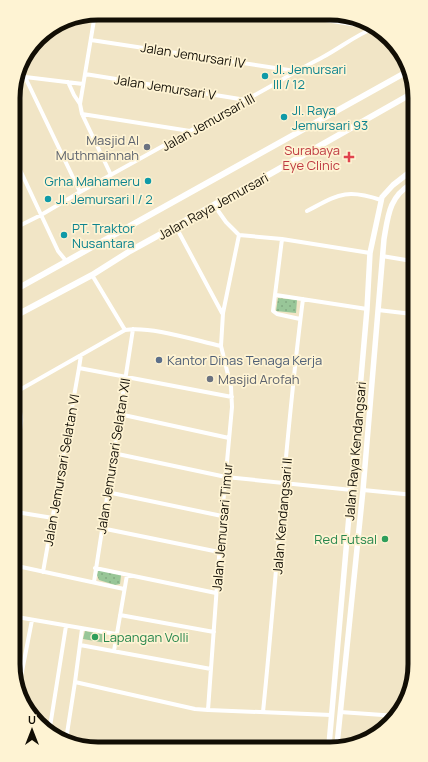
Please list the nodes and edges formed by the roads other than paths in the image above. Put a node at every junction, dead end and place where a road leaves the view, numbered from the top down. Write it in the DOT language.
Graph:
graph roads {
  1 [pos="94,20"];
  2 [pos="326,20"];
  3 [pos="356,24"];
  4 [pos="368,30"];
  5 [pos="91,40"];
  6 [pos="295,71"];
  7 [pos="404,73"];
  8 [pos="85,74"];
  9 [pos="25,76"];
  10 [pos="68,82"];
  11 [pos="83,84"];
  12 [pos="408,96"];
  13 [pos="246,100"];
  14 [pos="80,104"];
  15 [pos="82,114"];
  16 [pos="190,131"];
  17 [pos="20,170"];
  18 [pos="408,174"];
  19 [pos="111,175"];
  20 [pos="408,187"];
  21 [pos="80,192"];
  22 [pos="381,200"];
  23 [pos="214,205"];
  24 [pos="307,211"];
  25 [pos="41,215"];
  26 [pos="20,226"];
  27 [pos="176,227"];
  28 [pos="239,235"];
  29 [pos="373,237"];
  30 [pos="282,239"];
  31 [pos="384,239"];
  32 [pos="370,253"];
  33 [pos="382,256"];
  34 [pos="408,260"];
  35 [pos="67,262"];
  36 [pos="92,274"];
  37 [pos="20,287"];
  38 [pos="276,295"];
  39 [pos="303,300"];
  40 [pos="367,309"];
  41 [pos="378,310"];
  42 [pos="20,313"];
  43 [pos="223,313"];
  44 [pos="408,314"];
  45 [pos="300,319"];
  46 [pos="135,329"];
  47 [pos="125,330"];
  48 [pos="221,346"];
  49 [pos="81,355"];
  50 [pos="79,368"];
  51 [pos="125,376"];
  52 [pos="361,379"];
  53 [pos="372,380"];
  54 [pos="20,390"];
  55 [pos="232,397"];
  56 [pos="20,412"];
  57 [pos="119,414"];
  58 [pos="20,429"];
  59 [pos="229,438"];
  60 [pos="113,453"];
  61 [pos="226,477"];
  62 [pos="284,483"];
  63 [pos="352,490"];
  64 [pos="363,490"];
  65 [pos="107,492"];
  66 [pos="408,494"];
  67 [pos="20,513"];
  68 [pos="222,516"];
  69 [pos="53,518"];
  70 [pos="102,528"];
  71 [pos="219,552"];
  72 [pos="20,567"];
  73 [pos="95,568"];
  74 [pos="43,572"];
  75 [pos="127,575"];
  76 [pos="94,582"];
  77 [pos="124,589"];
  78 [pos="216,593"];
  79 [pos="341,599"];
  80 [pos="352,600"];
  81 [pos="120,615"];
  82 [pos="20,618"];
  83 [pos="32,620"];
  84 [pos="66,626"];
  85 [pos="82,629"];
  86 [pos="214,632"];
  87 [pos="116,634"];
  88 [pos="80,645"];
  89 [pos="114,651"];
  90 [pos="211,670"];
  91 [pos="21,674"];
  92 [pos="75,682"];
  93 [pos="208,710"];
  94 [pos="263,712"];
  95 [pos="340,712"];
  96 [pos="52,714"];
  97 [pos="331,714"];
  98 [pos="389,715"];
  99 [pos="67,735"];
  100 [pos="329,742"];
  101 [pos="337,742"];
  1 -- 5 [label="street"];
  2 -- 3 [label="street"];
  4 -- 6 [label="street, Jalan Jemursari III"];
  5 -- 6 [label="street, Jalan Jemursari IV"];
  5 -- 8 [label="street"];
  6 -- 13 [label="street, Jalan Jemursari III"];
  7 -- 35 [label="main road, Jalan Raya Jemursari"];
  8 -- 11 [label="street"];
  8 -- 13 [label="street, Jalan Jemursari V"];
  9 -- 10 [label="street"];
  9 -- 21 [label="street"];
  10 -- 11 [label="street"];
  10 -- 14 [label="street"];
  11 -- 14 [label="street"];
  12 -- 23 [label="main road, Jalan Raya Jemursari"];
  13 -- 16 [label="street, Jalan Jemursari III"];
  14 -- 15 [label="street"];
  15 -- 16 [label="street"];
  15 -- 19 [label="street"];
  16 -- 19 [label="street, Jalan Jemursari III"];
  17 -- 25 [label="street"];
  18 -- 22 [label="main road, Jalan Raya Kendangsari"];
  19 -- 21 [label="street, Jalan Jemursari III"];
  20 -- 31 [label="main road, Jalan Raya Kendangsari"];
  21 -- 25 [label="street, Jalan Jemursari III"];
  22 -- 24 [label="street"];
  22 -- 29 [label="main road, Jalan Raya Kendangsari"];
  23 -- 27 [label="main road, Jalan Raya Jemursari"];
  23 -- 28 [label="street"];
  25 -- 26 [label="street, Jalan Jemursari III"];
  25 -- 35 [label="street"];
  27 -- 36 [label="main road, Jalan Raya Jemursari"];
  27 -- 43 [label="street"];
  28 -- 30 [label="street"];
  28 -- 43 [label="street, Jalan Jemursari Timur"];
  29 -- 31 [label="main road"];
  29 -- 32 [label="main road, Jalan Raya Kendangsari"];
  30 -- 32 [label="street"];
  30 -- 38 [label="street"];
  31 -- 33 [label="main road, Jalan Raya Kendangsari"];
  32 -- 40 [label="main road, Jalan Raya Kendangsari"];
  33 -- 34 [label="street"];
  33 -- 41 [label="main road, Jalan Raya Kendangsari"];
  35 -- 37 [label="main road, Jalan Raya Jemursari"];
  36 -- 42 [label="main road, Jalan Raya Jemursari"];
  36 -- 47 [label="street"];
  38 -- 39 [label="street"];
  38 -- 45 [label="street"];
  39 -- 40 [label="street"];
  39 -- 45 [label="street, Jalan Kendangsari II"];
  40 -- 52 [label="main road, Jalan Raya Kendangsari"];
  41 -- 44 [label="street"];
  41 -- 53 [label="main road, Jalan Raya Kendangsari"];
  43 -- 48 [label="street, Jalan Jemursari Timur"];
  45 -- 62 [label="street, Jalan Kendangsari II"];
  46 -- 47 [label="street"];
  46 -- 48 [label="street"];
  46 -- 51 [label="street, Jalan Jemursari Selatan XII"];
  47 -- 49 [label="street"];
  48 -- 55 [label="street, Jalan Jemursari Timur"];
  49 -- 50 [label="street, Jalan Jemursari Selatan VI"];
  49 -- 54 [label="street"];
  50 -- 51 [label="street"];
  50 -- 69 [label="street, Jalan Jemursari Selatan VI"];
  51 -- 55 [label="street"];
  51 -- 57 [label="street, Jalan Jemursari Selatan XII"];
  52 -- 53 [label="main road"];
  52 -- 63 [label="main road, Jalan Raya Kendangsari"];
  53 -- 64 [label="main road, Jalan Raya Kendangsari"];
  55 -- 59 [label="street, Jalan Jemursari Timur"];
  56 -- 58 [label="street"];
  57 -- 59 [label="street"];
  57 -- 60 [label="street, Jalan Jemursari Selatan XII"];
  59 -- 61 [label="street, Jalan Jemursari Timur"];
  60 -- 61 [label="street"];
  60 -- 65 [label="street, Jalan Jemursari Selatan XII"];
  61 -- 62 [label="street"];
  61 -- 68 [label="street, Jalan Jemursari Timur"];
  62 -- 63 [label="street"];
  62 -- 94 [label="street, Jalan Kendangsari II"];
  63 -- 79 [label="main road, Jalan Raya Kendangsari"];
  64 -- 66 [label="street"];
  64 -- 80 [label="main road, Jalan Raya Kendangsari"];
  65 -- 68 [label="street"];
  65 -- 70 [label="street, Jalan Jemursari Selatan XII"];
  67 -- 69 [label="street"];
  68 -- 71 [label="street, Jalan Jemursari Timur"];
  69 -- 74 [label="street, Jalan Jemursari Selatan VI"];
  70 -- 71 [label="street"];
  70 -- 73 [label="street, Jalan Jemursari Selatan XII"];
  71 -- 78 [label="street, Jalan Jemursari Timur"];
  72 -- 74 [label="street"];
  73 -- 75 [label="street"];
  73 -- 76 [label="street, Jalan Jemursari Selatan XII"];
  74 -- 76 [label="street"];
  75 -- 77 [label="street"];
  75 -- 78 [label="street"];
  76 -- 77 [label="street"];
  77 -- 81 [label="street"];
  78 -- 86 [label="street, Jalan Jemursari Timur"];
  79 -- 80 [label="main road"];
  79 -- 97 [label="main road, Jalan Raya Kendangsari"];
  80 -- 95 [label="main road, Jalan Raya Kendangsari"];
  81 -- 86 [label="street"];
  81 -- 87 [label="street"];
  82 -- 83 [label="street"];
  83 -- 84 [label="street"];
  83 -- 91 [label="street"];
  84 -- 85 [label="street"];
  84 -- 96 [label="street"];
  85 -- 87 [label="street"];
  85 -- 88 [label="street"];
  86 -- 90 [label="street, Jalan Jemursari Timur"];
  87 -- 89 [label="street"];
  88 -- 89 [label="street"];
  88 -- 92 [label="street"];
  89 -- 90 [label="street"];
  90 -- 93 [label="street, Jalan Jemursari Timur"];
  92 -- 93 [label="street"];
  92 -- 99 [label="street"];
  93 -- 94 [label="street"];
  94 -- 97 [label="street"];
  95 -- 98 [label="street"];
  95 -- 101 [label="main road, Jalan Raya Kendangsari"];
  97 -- 100 [label="main road, Jalan Raya Kendangsari"];
}
